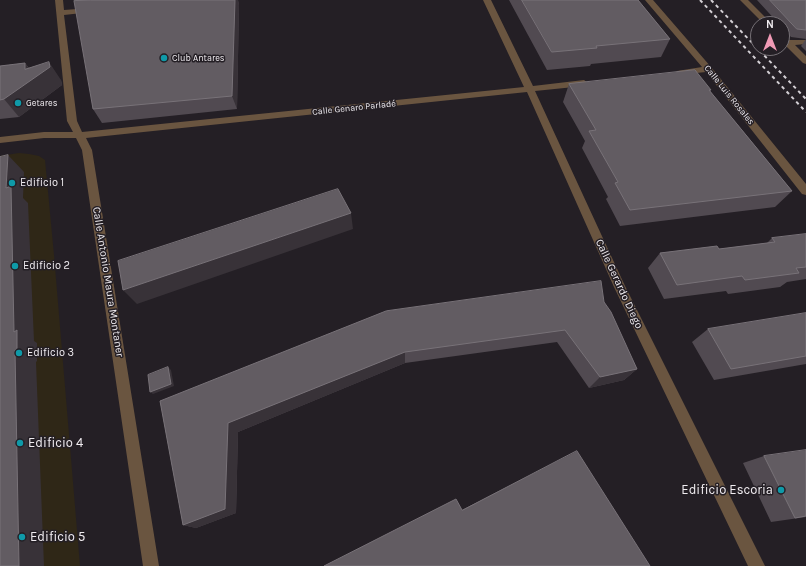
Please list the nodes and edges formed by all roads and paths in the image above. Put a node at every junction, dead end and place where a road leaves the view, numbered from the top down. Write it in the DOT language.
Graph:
graph roads {
  1 [pos="59,0"];
  2 [pos="486,0"];
  3 [pos="649,0"];
  4 [pos="745,0"];
  5 [pos="757,0"];
  6 [pos="100,9"];
  7 [pos="60,13"];
  8 [pos="760,16"];
  9 [pos="790,40"];
  10 [pos="806,42"];
  11 [pos="790,45"];
  12 [pos="806,61"];
  13 [pos="708,69"];
  14 [pos="670,74"];
  15 [pos="592,82"];
  16 [pos="530,89"];
  17 [pos="80,135"];
  18 [pos="0,140"];
  19 [pos="806,191"];
  20 [pos="151,566"];
  21 [pos="757,566"];
  1 -- 7 [label="street, Calle Antonio Maura Montaner"];
  2 -- 16 [label="street, Calle Gerardo Diego"];
  3 -- 13 [label="street, Calle Luis Rosales"];
  4 -- 5 [label="street"];
  4 -- 8 [label="street"];
  6 -- 7 [label="street"];
  7 -- 17 [label="street, Calle Antonio Maura Montaner"];
  9 -- 10 [label="street"];
  11 -- 12 [label="street"];
  13 -- 14 [label="street"];
  13 -- 19 [label="street, Calle Luis Rosales"];
  15 -- 16 [label="street, Calle Genaro Parladé"];
  16 -- 17 [label="street, Calle Genaro Parladé"];
  16 -- 21 [label="street, Calle Gerardo Diego"];
  17 -- 18 [label="street, Calle Genaro Parladé"];
  17 -- 20 [label="street, Calle Antonio Maura Montaner"];
}
